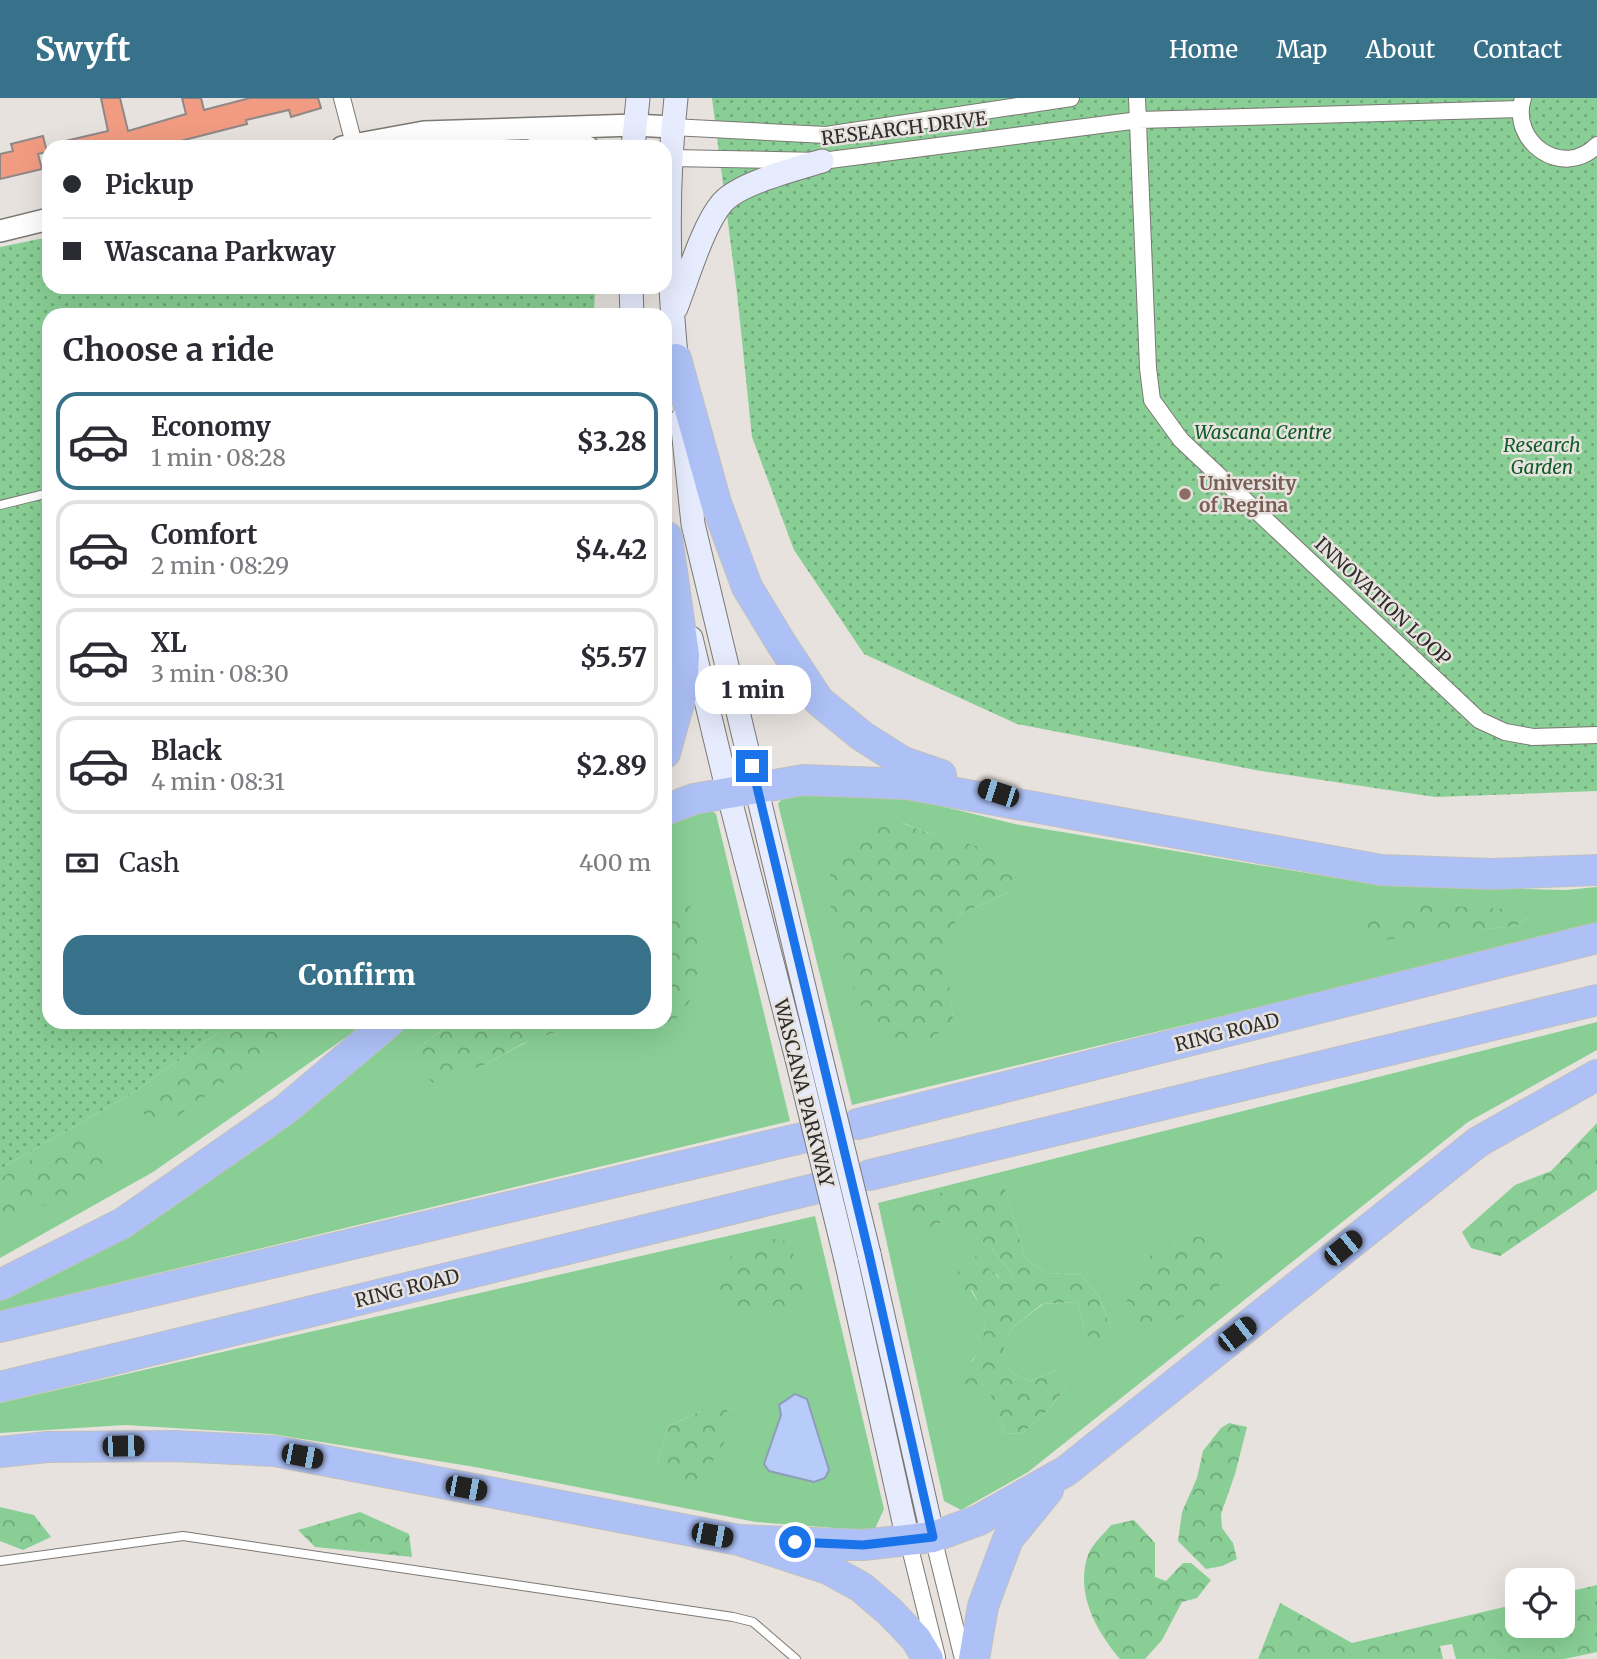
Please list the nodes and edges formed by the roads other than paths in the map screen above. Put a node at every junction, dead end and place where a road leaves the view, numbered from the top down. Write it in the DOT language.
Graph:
graph roads {
  1 [pos="342,98"];
  2 [pos="638,98"];
  3 [pos="676,98"];
  4 [pos="1071,98"];
  5 [pos="1138,98"];
  6 [pos="1522,104"];
  7 [pos="1139,120"];
  8 [pos="672,127"];
  9 [pos="486,130"];
  10 [pos="633,136"];
  11 [pos="347,140"];
  12 [pos="381,140"];
  13 [pos="547,140"];
  14 [pos="670,140"];
  15 [pos="1597,145"];
  16 [pos="672,158"];
  17 [pos="822,161"];
  18 [pos="42,221"];
  19 [pos="0,231"];
  20 [pos="672,290"];
  21 [pos="673,317"];
  22 [pos="676,359"];
  23 [pos="42,495"];
  24 [pos="0,505"];
  25 [pos="672,557"];
  26 [pos="672,573"];
  27 [pos="672,728"];
  28 [pos="1597,735"];
  29 [pos="758,788"];
  30 [pos="728,792"];
  31 [pos="672,807"];
  32 [pos="1045,808"];
  33 [pos="1597,870"];
  34 [pos="1597,938"];
  35 [pos="1597,1000"];
  36 [pos="382,1029"];
  37 [pos="1597,1075"];
  38 [pos="858,1124"];
  39 [pos="802,1138"];
  40 [pos="870,1175"];
  41 [pos="814,1189"];
  42 [pos="0,1285"];
  43 [pos="0,1327"];
  44 [pos="0,1387"];
  45 [pos="0,1452"];
  46 [pos="1066,1471"];
  47 [pos="921,1539"];
  48 [pos="739,1540"];
  49 [pos="0,1561"];
  50 [pos="796,1659"];
  51 [pos="928,1659"];
  52 [pos="937,1659"];
  53 [pos="963,1659"];
  54 [pos="974,1659"];
  1 -- 11 [label="street"];
  2 -- 10 [label="main road"];
  3 -- 8 [label="main road, WASCANA PARKWAY"];
  4 -- 8 [label="street, RESEARCH DRIVE"];
  5 -- 7 [label="street, INNOVATION LOOP"];
  6 -- 7 [label="street, RESEARCH DRIVE"];
  6 -- 15 [label="street, RESEARCH DRIVE"];
  7 -- 17 [label="street, RESEARCH DRIVE"];
  7 -- 28 [label="street, INNOVATION LOOP"];
  8 -- 10 [label="street"];
  8 -- 14 [label="main road, WASCANA PARKWAY"];
  9 -- 10 [label="street"];
  9 -- 12 [label="street"];
  9 -- 13 [label="street"];
  16 -- 17 [label="street, RESEARCH DRIVE"];
  17 -- 21 [label="main road"];
  18 -- 19 [label="street"];
  20 -- 21 [label="main road, WASCANA PARKWAY"];
  21 -- 22 [label="main road, WASCANA PARKWAY"];
  22 -- 29 [label="main road, WASCANA PARKWAY"];
  22 -- 32 [label="highway"];
  23 -- 24 [label="lane"];
  25 -- 30 [label="main road, WASCANA PARKWAY"];
  26 -- 27 [label="highway"];
  29 -- 30 [label="highway"];
  29 -- 32 [label="highway"];
  29 -- 47 [label="main road, WASCANA PARKWAY, bridge"];
  30 -- 31 [label="highway"];
  30 -- 47 [label="main road, WASCANA PARKWAY, bridge"];
  32 -- 33 [label="highway"];
  34 -- 38 [label="highway, RING ROAD"];
  35 -- 40 [label="highway"];
  36 -- 42 [label="highway"];
  37 -- 46 [label="highway"];
  39 -- 43 [label="highway"];
  41 -- 44 [label="highway, RING ROAD"];
  45 -- 48 [label="highway"];
  46 -- 47 [label="highway"];
  46 -- 54 [label="highway"];
  47 -- 48 [label="highway"];
  47 -- 52 [label="street, WASCANA PARKWAY"];
  47 -- 53 [label="street, WASCANA PARKWAY"];
  48 -- 51 [label="highway"];
  49 -- 50 [label="lane"];
}
